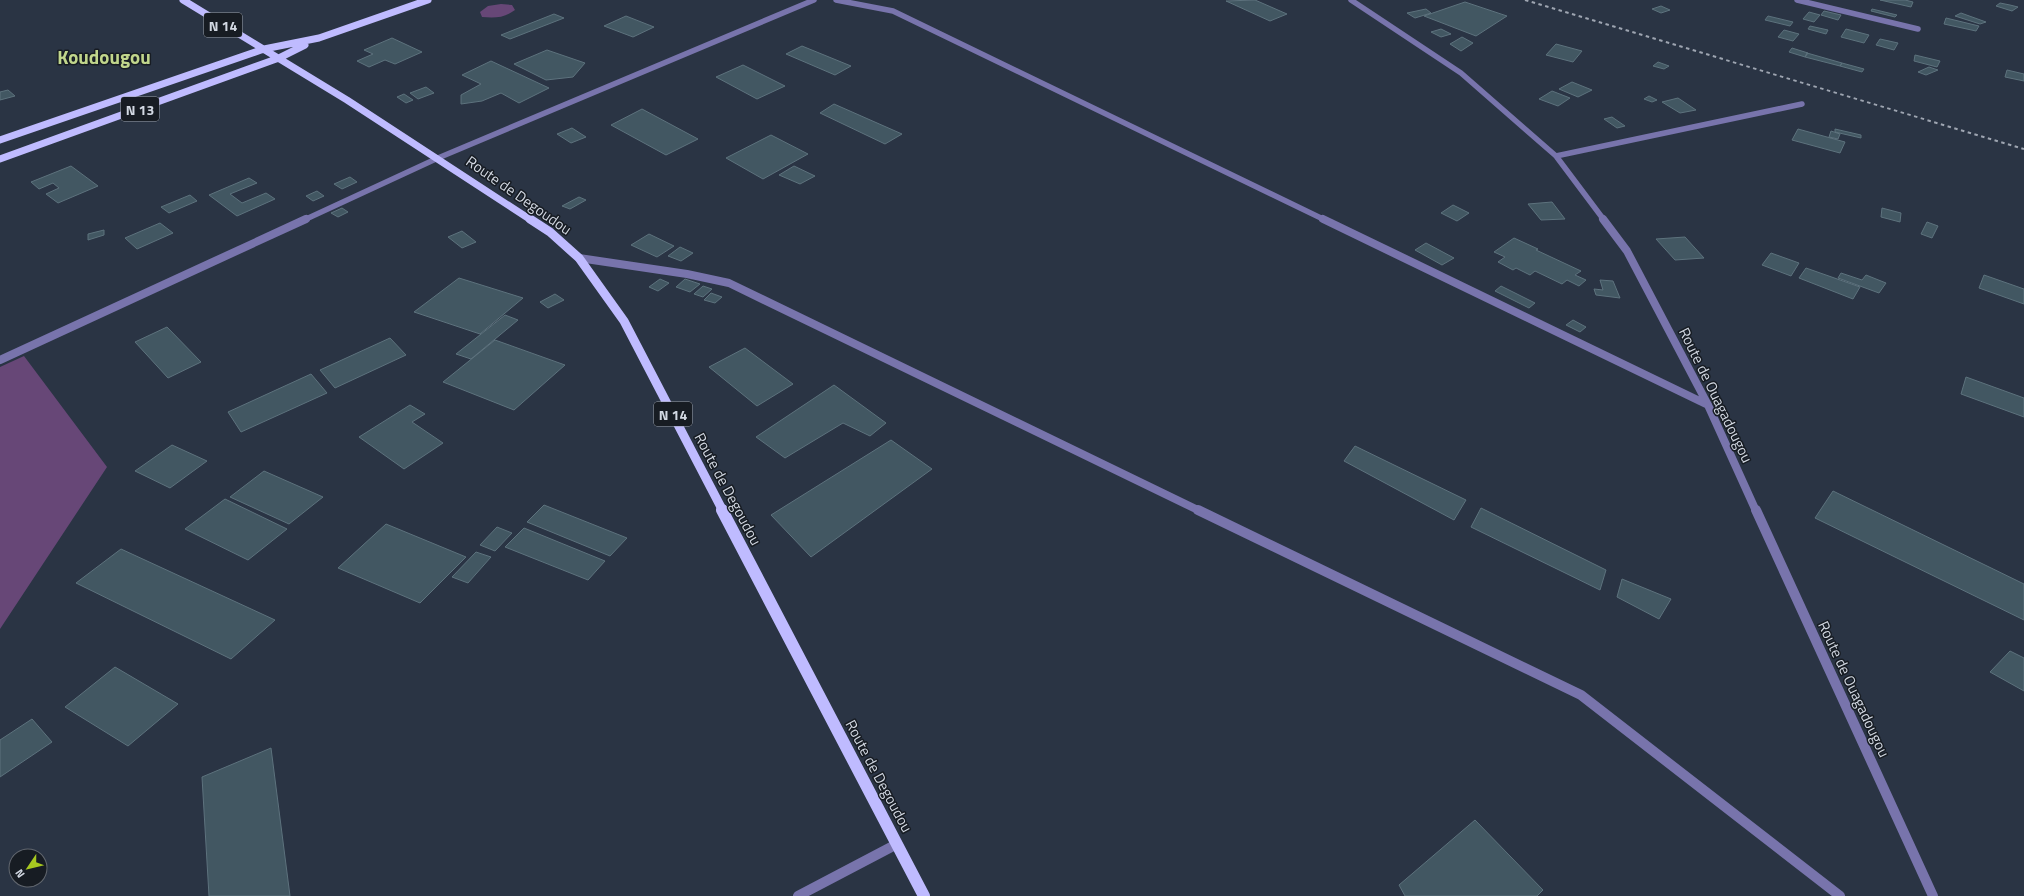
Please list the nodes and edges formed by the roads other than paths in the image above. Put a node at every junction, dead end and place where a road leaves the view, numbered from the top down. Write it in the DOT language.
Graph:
graph roads {
  1 [pos="183,0"];
  2 [pos="428,0"];
  3 [pos="814,0"];
  4 [pos="836,0"];
  5 [pos="1351,0"];
  6 [pos="1797,0"];
  7 [pos="1918,29"];
  8 [pos="320,38"];
  9 [pos="264,50"];
  10 [pos="275,56"];
  11 [pos="1802,104"];
  12 [pos="0,140"];
  13 [pos="1556,156"];
  14 [pos="438,158"];
  15 [pos="0,159"];
  16 [pos="579,258"];
  17 [pos="0,360"];
  18 [pos="1708,405"];
  19 [pos="897,844"];
  20 [pos="798,896"];
  21 [pos="924,896"];
  22 [pos="1840,896"];
  23 [pos="1933,896"];
  1 -- 9 [label="main road, N 14"];
  2 -- 8 [label="main road, N 13"];
  3 -- 14 [label="street"];
  4 -- 18 [label="street"];
  5 -- 13 [label="street, Route de Ouagadougou"];
  6 -- 7 [label="street"];
  8 -- 9 [label="main road, N 13"];
  8 -- 10 [label="main road, N 13"];
  9 -- 10 [label="main road, N 14"];
  9 -- 12 [label="main road, N 13"];
  10 -- 14 [label="main road, Route de Degoudou / N 14"];
  10 -- 15 [label="main road, N 13"];
  11 -- 13 [label="street"];
  13 -- 18 [label="street, Route de Ouagadougou"];
  14 -- 16 [label="main road, Route de Degoudou / N 14"];
  14 -- 17 [label="street"];
  16 -- 19 [label="main road, Route de Degoudou / N 14"];
  16 -- 22 [label="street"];
  18 -- 23 [label="street, Route de Ouagadougou"];
  19 -- 20 [label="street"];
  19 -- 21 [label="main road, Route de Degoudou / N 14"];
}
